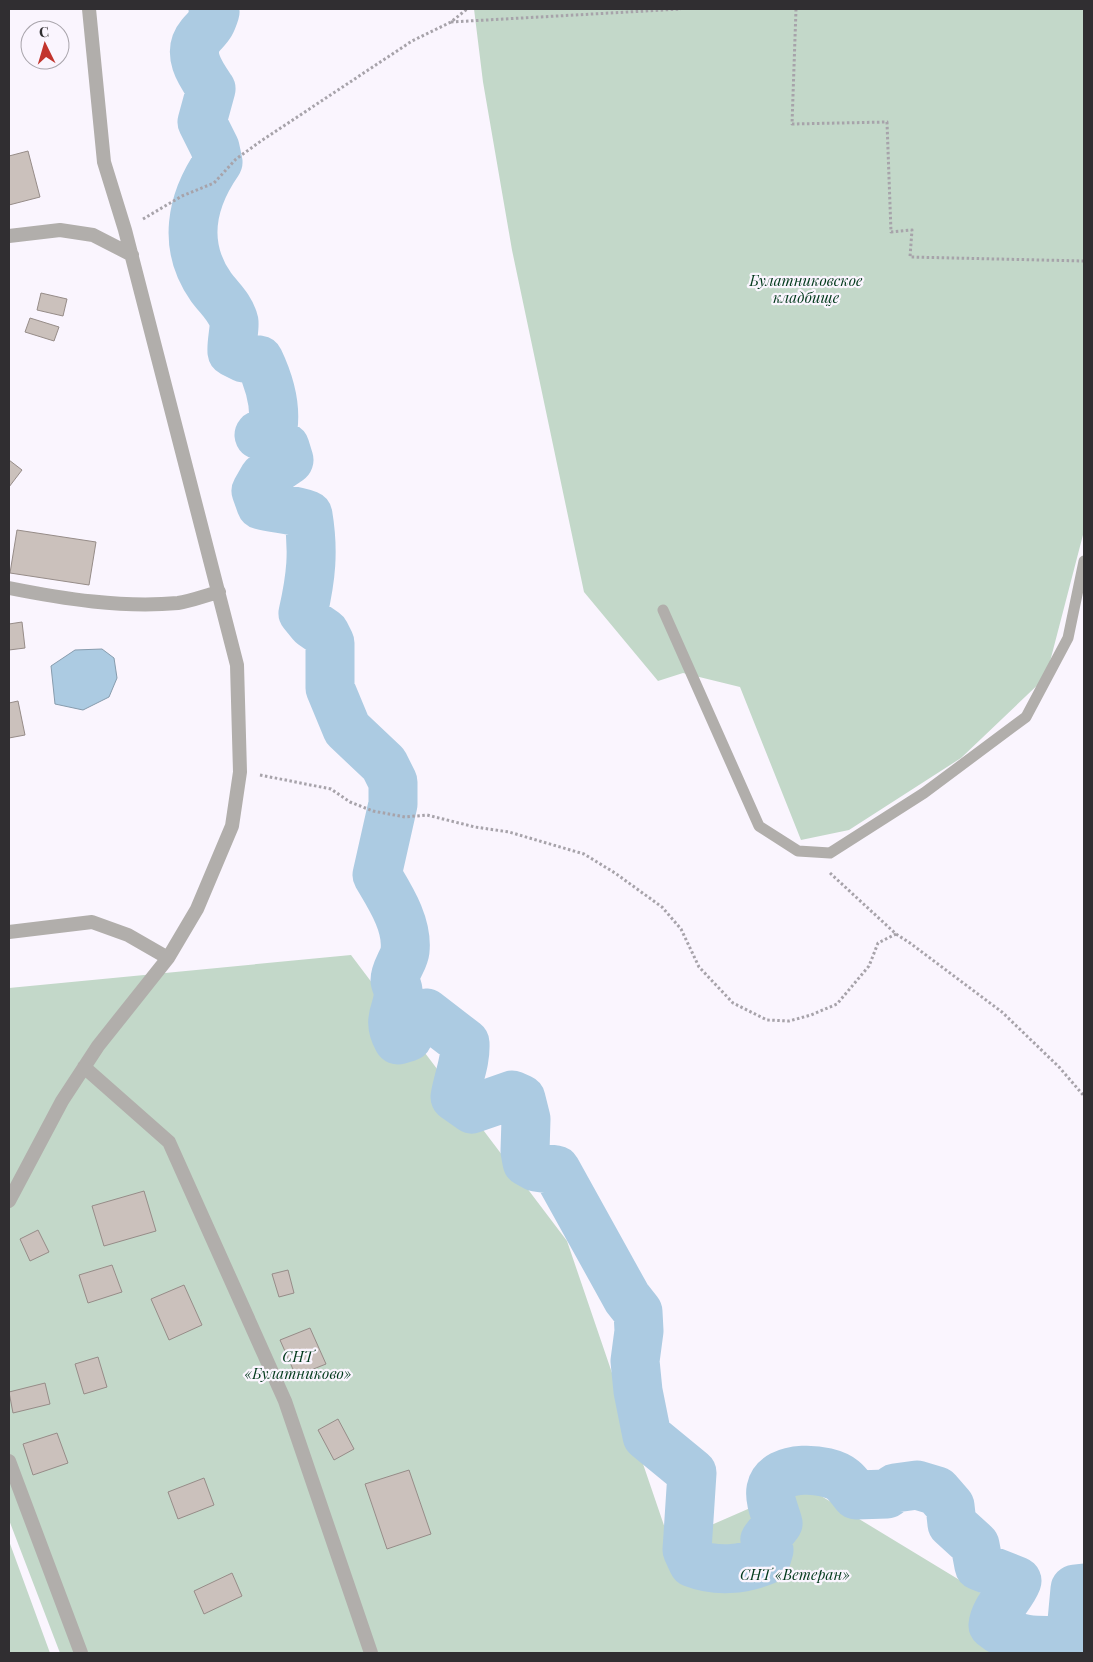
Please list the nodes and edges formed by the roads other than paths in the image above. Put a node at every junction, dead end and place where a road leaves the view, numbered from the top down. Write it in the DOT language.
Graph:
graph roads {
  1 [pos="90,9"];
  2 [pos="9,236"];
  3 [pos="132,255"];
  4 [pos="1084,562"];
  5 [pos="9,588"];
  6 [pos="220,592"];
  7 [pos="663,610"];
  8 [pos="9,932"];
  9 [pos="168,958"];
  10 [pos="84,1067"];
  11 [pos="9,1201"];
  12 [pos="9,1461"];
  13 [pos="81,1653"];
  14 [pos="371,1653"];
  1 -- 3 [label="street"];
  2 -- 3 [label="street"];
  3 -- 6 [label="street"];
  4 -- 7 [label="lane"];
  5 -- 6 [label="street"];
  6 -- 9 [label="street"];
  8 -- 9 [label="street"];
  9 -- 10 [label="street"];
  10 -- 11 [label="street"];
  10 -- 14 [label="street"];
  12 -- 13 [label="street"];
}
